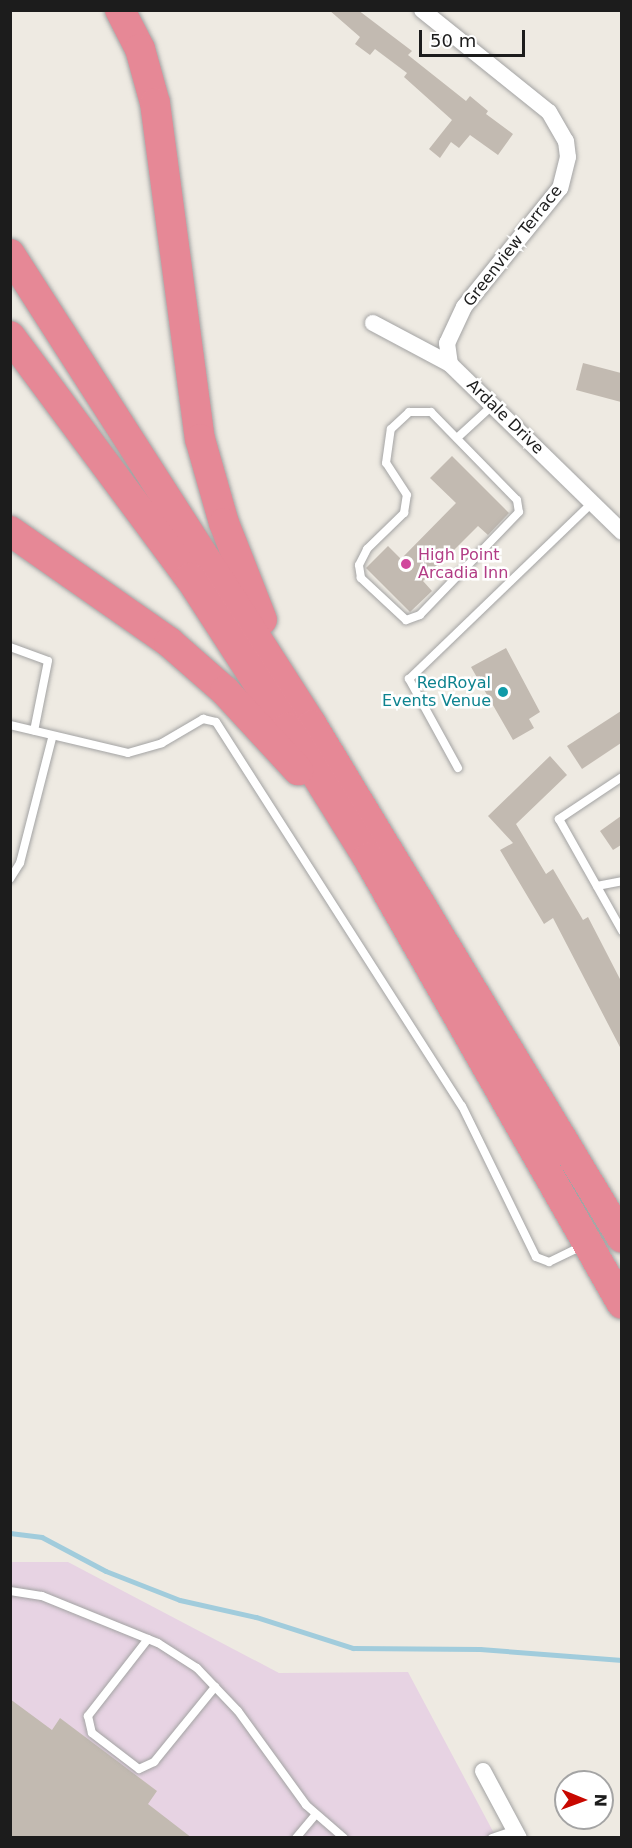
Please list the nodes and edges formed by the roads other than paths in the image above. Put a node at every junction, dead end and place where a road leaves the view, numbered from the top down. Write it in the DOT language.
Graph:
graph roads {
  1 [pos="120,10"];
  2 [pos="422,10"];
  3 [pos="10,254"];
  4 [pos="373,323"];
  5 [pos="10,336"];
  6 [pos="450,364"];
  7 [pos="493,405"];
  8 [pos="457,438"];
  9 [pos="592,503"];
  10 [pos="10,531"];
  11 [pos="621,532"];
  12 [pos="10,648"];
  13 [pos="10,724"];
  14 [pos="312,725"];
  15 [pos="34,731"];
  16 [pos="52,738"];
  17 [pos="458,768"];
  18 [pos="621,777"];
  19 [pos="338,814"];
  20 [pos="10,879"];
  21 [pos="621,881"];
  22 [pos="597,886"];
  23 [pos="621,931"];
  24 [pos="621,1238"];
  25 [pos="588,1244"];
  26 [pos="621,1304"];
  27 [pos="10,1591"];
  28 [pos="148,1639"];
  29 [pos="215,1687"];
  30 [pos="483,1771"];
  31 [pos="316,1814"];
  32 [pos="517,1834"];
  33 [pos="296,1838"];
  34 [pos="344,1838"];
  35 [pos="492,1838"];
  1 -- 14 [label="highway"];
  2 -- 6 [label="street, Greenview Terrace"];
  3 -- 14 [label="highway"];
  4 -- 6 [label="street, Ardale Drive"];
  5 -- 19 [label="highway"];
  6 -- 7 [label="street, Ardale Drive"];
  7 -- 8 [label="lane"];
  7 -- 9 [label="street, Ardale Drive"];
  8 -- 8 [label="lane"];
  9 -- 11 [label="street, Ardale Drive"];
  9 -- 17 [label="lane"];
  10 -- 19 [label="highway"];
  12 -- 15 [label="lane"];
  13 -- 15 [label="lane"];
  14 -- 24 [label="highway"];
  15 -- 16 [label="lane"];
  16 -- 20 [label="lane"];
  16 -- 25 [label="lane"];
  18 -- 22 [label="lane"];
  19 -- 25 [label="highway"];
  21 -- 22 [label="lane"];
  22 -- 23 [label="lane"];
  25 -- 26 [label="highway"];
  27 -- 28 [label="lane"];
  28 -- 29 [label="lane"];
  28 -- 29 [label="lane"];
  29 -- 31 [label="lane"];
  30 -- 32 [label="street"];
  31 -- 33 [label="lane"];
  31 -- 34 [label="lane"];
  32 -- 35 [label="lane"];
}
